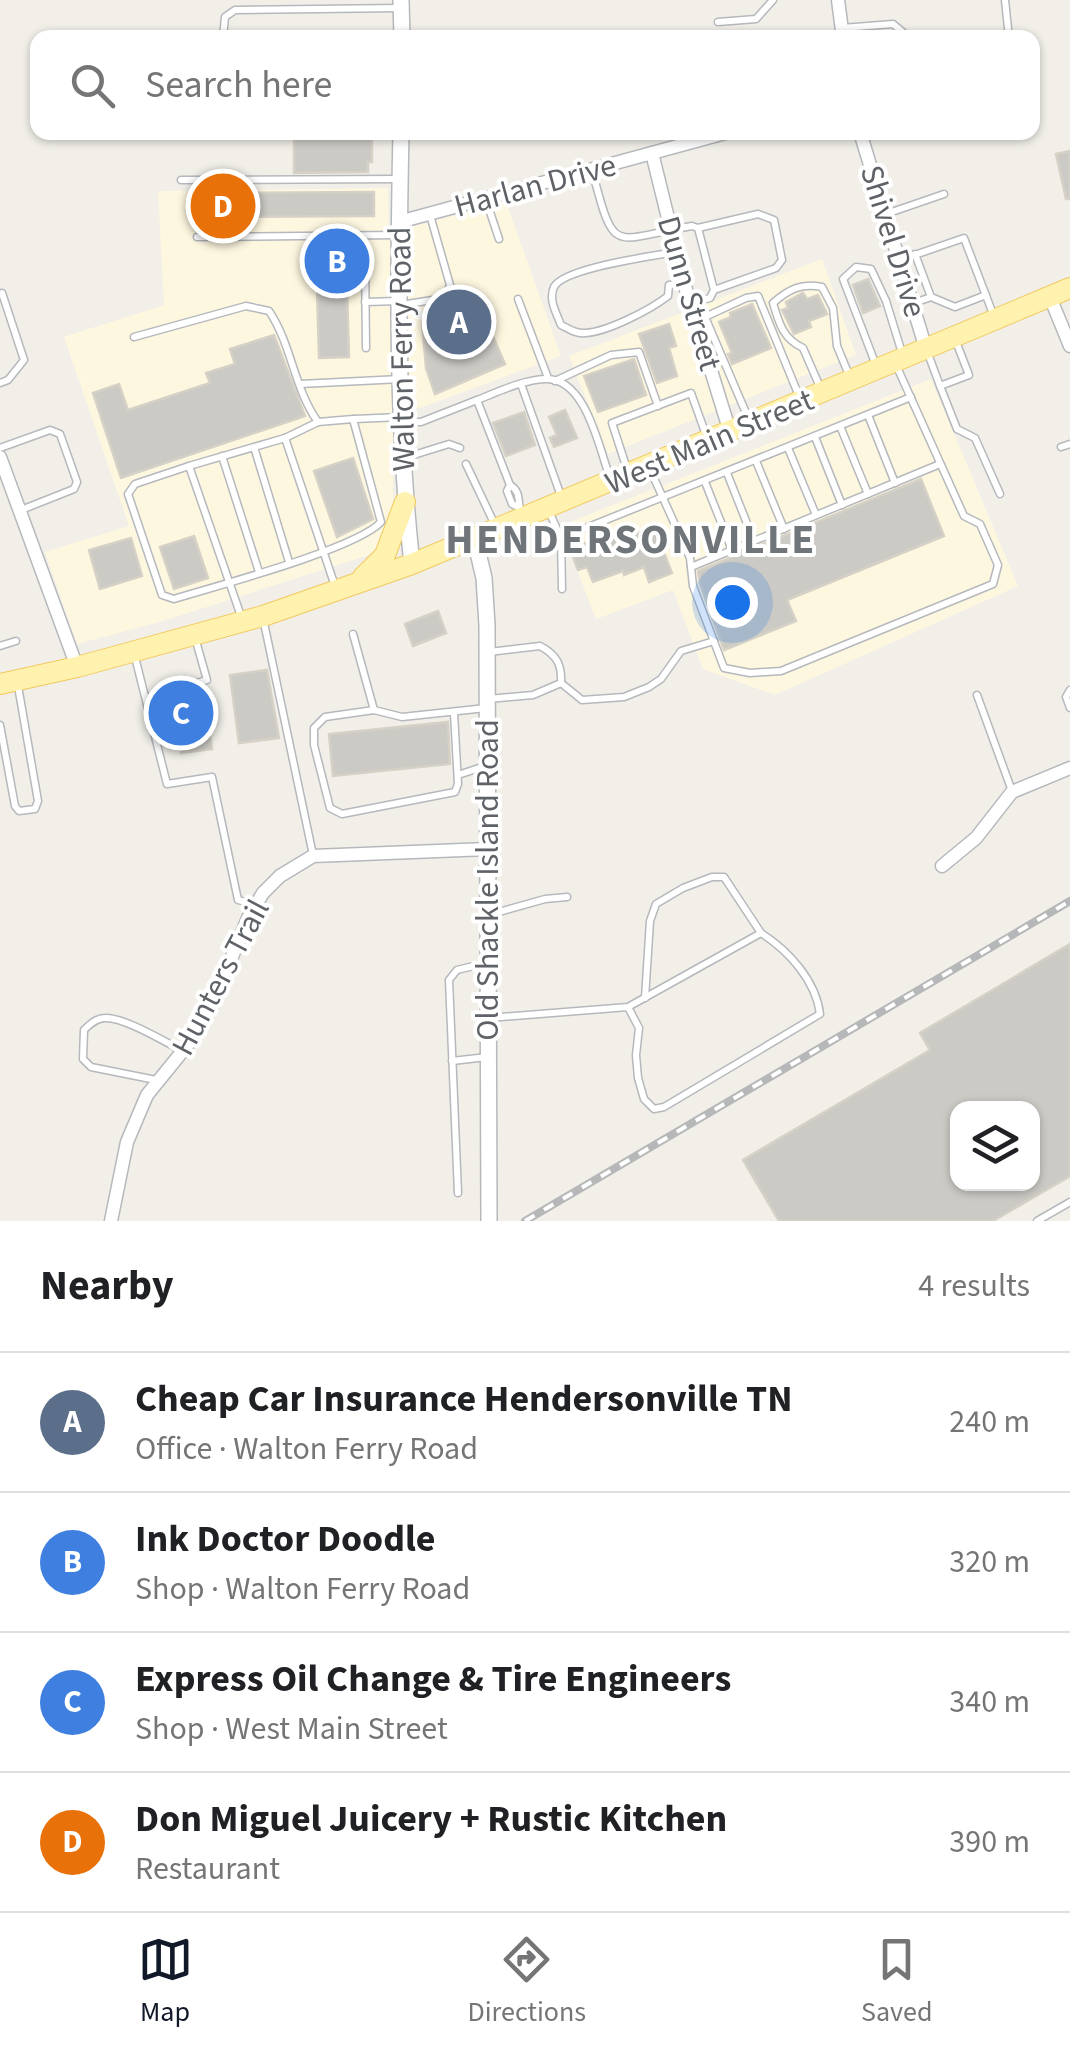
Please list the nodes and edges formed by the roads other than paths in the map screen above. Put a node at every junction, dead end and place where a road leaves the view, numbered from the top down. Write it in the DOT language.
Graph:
graph roads {
  1 [pos="773,0"];
  2 [pos="838,0"];
  3 [pos="1004,0"];
  4 [pos="401,4"];
  5 [pos="718,22"];
  6 [pos="224,30"];
  7 [pos="402,30"];
  8 [pos="842,30"];
  9 [pos="859,30"];
  10 [pos="900,30"];
  11 [pos="1008,30"];
  12 [pos="401,140"];
  13 [pos="674,140"];
  14 [pos="863,140"];
  15 [pos="652,154"];
  16 [pos="592,170"];
  17 [pos="180,180"];
  18 [pos="400,180"];
  19 [pos="944,194"];
  20 [pos="486,198"];
  21 [pos="430,213"];
  22 [pos="886,214"];
  23 [pos="399,228"];
  24 [pos="698,228"];
  25 [pos="671,230"];
  26 [pos="197,237"];
  27 [pos="498,239"];
  28 [pos="676,252"];
  29 [pos="915,254"];
  30 [pos="365,258"];
  31 [pos="900,260"];
  32 [pos="684,283"];
  33 [pos="714,290"];
  34 [pos="1060,292"];
  35 [pos="2,293"];
  36 [pos="986,296"];
  37 [pos="931,297"];
  38 [pos="518,299"];
  39 [pos="366,302"];
  40 [pos="400,303"];
  41 [pos="690,303"];
  42 [pos="914,303"];
  43 [pos="996,320"];
  44 [pos="134,337"];
  45 [pos="954,338"];
  46 [pos="1070,346"];
  47 [pos="366,348"];
  48 [pos="926,349"];
  49 [pos="892,364"];
  50 [pos="402,379"];
  51 [pos="551,380"];
  52 [pos="852,381"];
  53 [pos="0,382"];
  54 [pos="300,384"];
  55 [pos="521,384"];
  56 [pos="940,386"];
  57 [pos="823,393"];
  58 [pos="911,398"];
  59 [pos="477,400"];
  60 [pos="802,402"];
  61 [pos="658,406"];
  62 [pos="868,415"];
  63 [pos="353,419"];
  64 [pos="402,419"];
  65 [pos="318,422"];
  66 [pos="840,426"];
  67 [pos="740,428"];
  68 [pos="815,437"];
  69 [pos="286,438"];
  70 [pos="708,441"];
  71 [pos="254,447"];
  72 [pos="0,448"];
  73 [pos="460,448"];
  74 [pos="788,448"];
  75 [pos="222,456"];
  76 [pos="0,457"];
  77 [pos="403,458"];
  78 [pos="756,461"];
  79 [pos="466,464"];
  80 [pos="940,464"];
  81 [pos="189,466"];
  82 [pos="727,473"];
  83 [pos="630,474"];
  84 [pos="705,482"];
  85 [pos="895,483"];
  86 [pos="868,494"];
  87 [pos="1000,494"];
  88 [pos="664,499"];
  89 [pos="405,502"];
  90 [pos="842,505"];
  91 [pos="556,506"];
  92 [pos="20,511"];
  93 [pos="521,513"];
  94 [pos="816,515"];
  95 [pos="784,528"];
  96 [pos="497,530"];
  97 [pos="561,538"];
  98 [pos="475,540"];
  99 [pos="754,541"];
  100 [pos="323,550"];
  101 [pos="732,550"];
  102 [pos="289,562"];
  103 [pos="412,564"];
  104 [pos="691,567"];
  105 [pos="258,572"];
  106 [pos="228,582"];
  107 [pos="344,588"];
  108 [pos="562,590"];
  109 [pos="252,619"];
  110 [pos="353,634"];
  111 [pos="194,635"];
  112 [pos="16,641"];
  113 [pos="714,641"];
  114 [pos="0,646"];
  115 [pos="134,652"];
  116 [pos="487,652"];
  117 [pos="77,667"];
  118 [pos="9,682"];
  119 [pos="561,683"];
  120 [pos="1070,690"];
  121 [pos="976,695"];
  122 [pos="146,698"];
  123 [pos="487,704"];
  124 [pos="1070,708"];
  125 [pos="374,710"];
  126 [pos="454,713"];
  127 [pos="0,725"];
  128 [pos="488,765"];
  129 [pos="1070,768"];
  130 [pos="458,775"];
  131 [pos="1012,792"];
  132 [pos="487,849"];
  133 [pos="313,856"];
  134 [pos="942,866"];
  135 [pos="567,897"];
  136 [pos="256,905"];
  137 [pos="487,915"];
  138 [pos="762,934"];
  139 [pos="487,962"];
  140 [pos="646,998"];
  141 [pos="628,1008"];
  142 [pos="488,1018"];
  143 [pos="184,1052"];
  144 [pos="488,1057"];
  145 [pos="452,1061"];
  146 [pos="159,1081"];
  147 [pos="458,1193"];
  148 [pos="1070,1202"];
  149 [pos="111,1221"];
  150 [pos="489,1221"];
  151 [pos="1037,1221"];
  1 -- 5 [label="lane"];
  2 -- 8 [label="street"];
  3 -- 11 [label="lane"];
  4 -- 6 [label="lane"];
  4 -- 7 [label="street"];
  9 -- 10 [label="lane"];
  12 -- 18 [label="street, Walton Ferry Road"];
  13 -- 15 [label="street, Harlan Drive"];
  14 -- 22 [label="street, Shivel Drive"];
  15 -- 16 [label="street, Harlan Drive"];
  15 -- 25 [label="street, Dunn Street"];
  16 -- 20 [label="street, Harlan Drive"];
  16 -- 25 [label="lane"];
  17 -- 18 [label="lane"];
  18 -- 23 [label="street, Walton Ferry Road"];
  19 -- 22 [label="lane"];
  20 -- 21 [label="street, Harlan Drive"];
  20 -- 27 [label="lane"];
  21 -- 23 [label="street, Harlan Drive"];
  21 -- 40 [label="lane"];
  22 -- 31 [label="street, Shivel Drive"];
  23 -- 26 [label="lane"];
  23 -- 40 [label="street, Walton Ferry Road"];
  24 -- 25 [label="lane"];
  24 -- 33 [label="lane"];
  24 -- 33 [label="lane"];
  25 -- 28 [label="street, Dunn Street"];
  28 -- 32 [label="street, Dunn Street"];
  28 -- 32 [label="lane"];
  29 -- 31 [label="lane"];
  29 -- 36 [label="lane"];
  29 -- 37 [label="lane"];
  30 -- 39 [label="lane"];
  31 -- 42 [label="street, Shivel Drive"];
  32 -- 41 [label="street, Dunn Street"];
  33 -- 41 [label="lane"];
  34 -- 43 [label="main road, West Main Street"];
  34 -- 46 [label="street"];
  35 -- 53 [label="lane"];
  36 -- 37 [label="lane"];
  36 -- 43 [label="lane"];
  37 -- 42 [label="lane"];
  38 -- 51 [label="lane"];
  39 -- 40 [label="lane"];
  39 -- 47 [label="lane"];
  40 -- 50 [label="street, Walton Ferry Road"];
  41 -- 67 [label="street, Dunn Street"];
  42 -- 48 [label="street, Shivel Drive"];
  43 -- 45 [label="main road, West Main Street"];
  44 -- 54 [label="lane"];
  45 -- 48 [label="main road, West Main Street"];
  45 -- 56 [label="lane"];
  48 -- 49 [label="main road, West Main Street"];
  48 -- 56 [label="lane"];
  49 -- 49 [label="lane"];
  49 -- 52 [label="main road, West Main Street"];
  49 -- 58 [label="lane"];
  50 -- 54 [label="lane"];
  50 -- 64 [label="street, Walton Ferry Road"];
  51 -- 55 [label="lane"];
  51 -- 61 [label="lane"];
  51 -- 83 [label="lane"];
  52 -- 57 [label="main road, West Main Street"];
  52 -- 57 [label="lane"];
  54 -- 65 [label="lane"];
  55 -- 59 [label="lane"];
  55 -- 91 [label="lane"];
  56 -- 87 [label="lane"];
  57 -- 60 [label="main road, West Main Street"];
  58 -- 62 [label="lane"];
  58 -- 80 [label="lane"];
  59 -- 64 [label="lane"];
  59 -- 93 [label="lane"];
  60 -- 67 [label="main road, West Main Street"];
  60 -- 67 [label="lane"];
  61 -- 70 [label="lane"];
  61 -- 83 [label="lane"];
  62 -- 66 [label="lane"];
  62 -- 85 [label="lane"];
  63 -- 64 [label="lane"];
  63 -- 65 [label="lane"];
  63 -- 100 [label="lane"];
  64 -- 77 [label="street, Walton Ferry Road"];
  65 -- 69 [label="lane"];
  66 -- 68 [label="lane"];
  66 -- 86 [label="lane"];
  67 -- 70 [label="main road, West Main Street"];
  68 -- 74 [label="lane"];
  68 -- 90 [label="lane"];
  69 -- 71 [label="lane"];
  69 -- 100 [label="lane"];
  70 -- 83 [label="main road, West Main Street"];
  71 -- 75 [label="lane"];
  71 -- 102 [label="lane"];
  72 -- 92 [label="lane"];
  73 -- 77 [label="lane"];
  74 -- 78 [label="lane"];
  74 -- 94 [label="lane"];
  75 -- 81 [label="lane"];
  75 -- 105 [label="lane"];
  76 -- 92 [label="street"];
  77 -- 89 [label="street, Walton Ferry Road"];
  78 -- 82 [label="lane"];
  78 -- 95 [label="lane"];
  79 -- 96 [label="lane"];
  80 -- 85 [label="lane"];
  80 -- 113 [label="lane"];
  81 -- 106 [label="lane"];
  81 -- 106 [label="lane"];
  82 -- 84 [label="lane"];
  82 -- 99 [label="lane"];
  83 -- 88 [label="lane"];
  83 -- 91 [label="main road, West Main Street"];
  84 -- 88 [label="lane"];
  84 -- 101 [label="lane"];
  85 -- 86 [label="lane"];
  86 -- 90 [label="lane"];
  88 -- 97 [label="lane"];
  88 -- 104 [label="lane"];
  89 -- 103 [label="street, Walton Ferry Road"];
  89 -- 107 [label="main road"];
  90 -- 94 [label="lane"];
  91 -- 93 [label="main road, West Main Street"];
  91 -- 97 [label="lane"];
  92 -- 117 [label="street"];
  93 -- 96 [label="main road, West Main Street"];
  94 -- 95 [label="lane"];
  95 -- 99 [label="lane"];
  96 -- 98 [label="main road, West Main Street"];
  97 -- 108 [label="lane"];
  98 -- 103 [label="main road, West Main Street"];
  98 -- 116 [label="street, Old Shackle Island Road"];
  99 -- 101 [label="lane"];
  100 -- 102 [label="lane"];
  100 -- 107 [label="lane"];
  101 -- 104 [label="lane"];
  102 -- 105 [label="lane"];
  103 -- 107 [label="main road, West Main Street"];
  104 -- 113 [label="lane"];
  105 -- 106 [label="lane"];
  106 -- 109 [label="lane"];
  107 -- 109 [label="main road, West Main Street"];
  109 -- 111 [label="main road, West Main Street"];
  109 -- 133 [label="lane"];
  110 -- 125 [label="lane"];
  111 -- 115 [label="main road, West Main Street"];
  111 -- 122 [label="lane"];
  112 -- 114 [label="lane"];
  113 -- 119 [label="lane"];
  115 -- 117 [label="main road, West Main Street"];
  115 -- 122 [label="lane"];
  116 -- 119 [label="lane"];
  116 -- 123 [label="street, Old Shackle Island Road"];
  117 -- 118 [label="main road, West Main Street"];
  118 -- 127 [label="lane"];
  119 -- 123 [label="lane"];
  120 -- 124 [label="lane"];
  121 -- 131 [label="lane"];
  122 -- 136 [label="lane"];
  123 -- 126 [label="lane"];
  123 -- 128 [label="street, Old Shackle Island Road"];
  125 -- 126 [label="lane"];
  125 -- 130 [label="lane"];
  126 -- 130 [label="lane"];
  128 -- 130 [label="lane"];
  128 -- 132 [label="street, Old Shackle Island Road"];
  129 -- 131 [label="street"];
  131 -- 134 [label="street"];
  132 -- 133 [label="street"];
  132 -- 137 [label="street, Old Shackle Island Road"];
  133 -- 136 [label="street, Hunters Trail"];
  135 -- 137 [label="lane"];
  136 -- 143 [label="street, Hunters Trail"];
  137 -- 139 [label="street, Old Shackle Island Road"];
  138 -- 140 [label="lane"];
  138 -- 140 [label="lane"];
  138 -- 141 [label="lane"];
  139 -- 142 [label="street, Old Shackle Island Road"];
  139 -- 145 [label="lane"];
  140 -- 141 [label="lane"];
  141 -- 142 [label="lane"];
  142 -- 144 [label="street, Old Shackle Island Road"];
  143 -- 146 [label="street, Hunters Trail"];
  143 -- 146 [label="lane"];
  144 -- 145 [label="lane"];
  144 -- 150 [label="street, Old Shackle Island Road"];
  145 -- 147 [label="lane"];
  146 -- 149 [label="street, Hunters Trail"];
  148 -- 151 [label="lane"];
}
